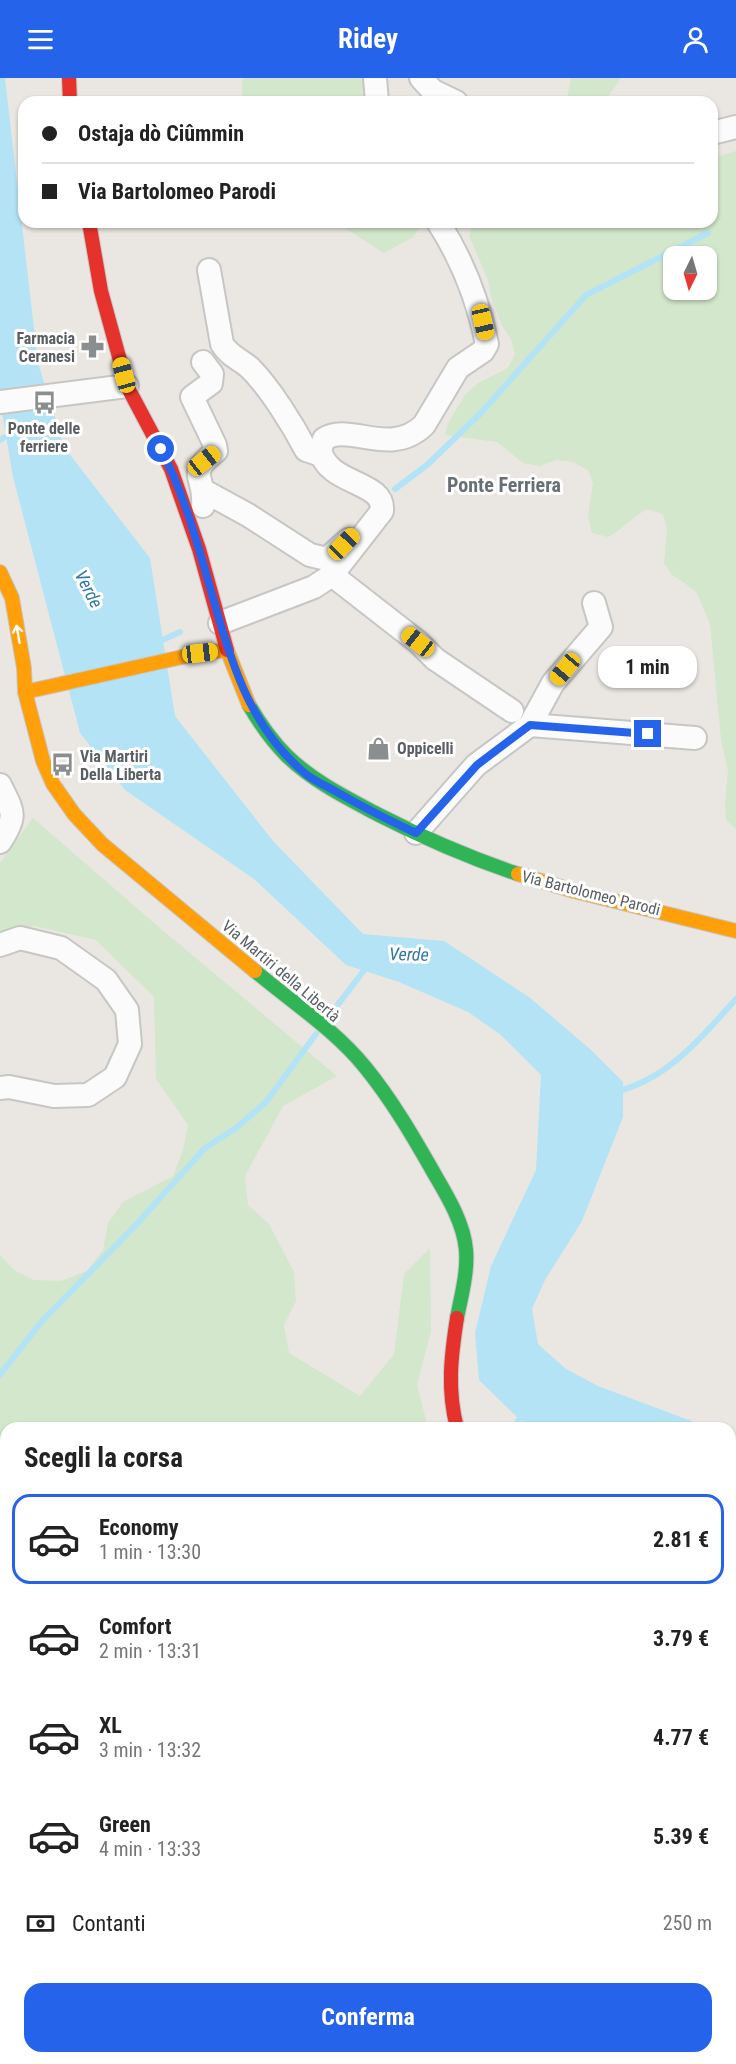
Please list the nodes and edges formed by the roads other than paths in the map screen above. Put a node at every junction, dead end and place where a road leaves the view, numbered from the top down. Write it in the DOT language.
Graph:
graph roads {
  1 [pos="69,78"];
  2 [pos="375,78"];
  3 [pos="421,78"];
  4 [pos="70,96"];
  5 [pos="376,96"];
  6 [pos="443,96"];
  7 [pos="736,127"];
  8 [pos="718,132"];
  9 [pos="90,228"];
  10 [pos="442,228"];
  11 [pos="209,270"];
  12 [pos="203,362"];
  13 [pos="127,386"];
  14 [pos="0,402"];
  15 [pos="321,455"];
  16 [pos="204,491"];
  17 [pos="188,517"];
  18 [pos="368,530"];
  19 [pos="0,572"];
  20 [pos="332,575"];
  21 [pos="594,603"];
  22 [pos="220,623"];
  23 [pos="227,650"];
  24 [pos="12,672"];
  25 [pos="25,692"];
  26 [pos="512,711"];
  27 [pos="530,725"];
  28 [pos="695,738"];
  29 [pos="0,785"];
  30 [pos="416,833"];
  31 [pos="0,842"];
  32 [pos="736,931"];
  33 [pos="0,945"];
  34 [pos="0,1088"];
  35 [pos="455,1422"];
  1 -- 4 [label="main road"];
  2 -- 5 [label="street"];
  3 -- 6 [label="street"];
  7 -- 8 [label="street"];
  9 -- 13 [label="main road, Via Bartolomeo Parodi"];
  10 -- 15 [label="street"];
  11 -- 15 [label="street"];
  12 -- 16 [label="street"];
  13 -- 14 [label="street"];
  13 -- 17 [label="main road, Via Bartolomeo Parodi"];
  15 -- 18 [label="street"];
  16 -- 17 [label="street"];
  16 -- 18 [label="street"];
  17 -- 22 [label="main road, Via Bartolomeo Parodi"];
  18 -- 20 [label="street"];
  25 -- 19 [label="main road, Via Martiri della Libertà, one-way"];
  20 -- 22 [label="street"];
  20 -- 26 [label="street"];
  21 -- 27 [label="street"];
  22 -- 23 [label="main road, Via Bartolomeo Parodi"];
  23 -- 25 [label="main road"];
  23 -- 30 [label="main road, Via Bartolomeo Parodi"];
  24 -- 25 [label="main road"];
  25 -- 35 [label="main road, Via Martiri della Libertà"];
  27 -- 28 [label="street"];
  27 -- 30 [label="street"];
  29 -- 31 [label="street"];
  30 -- 32 [label="main road, Via Bartolomeo Parodi"];
  33 -- 34 [label="street"];
}
